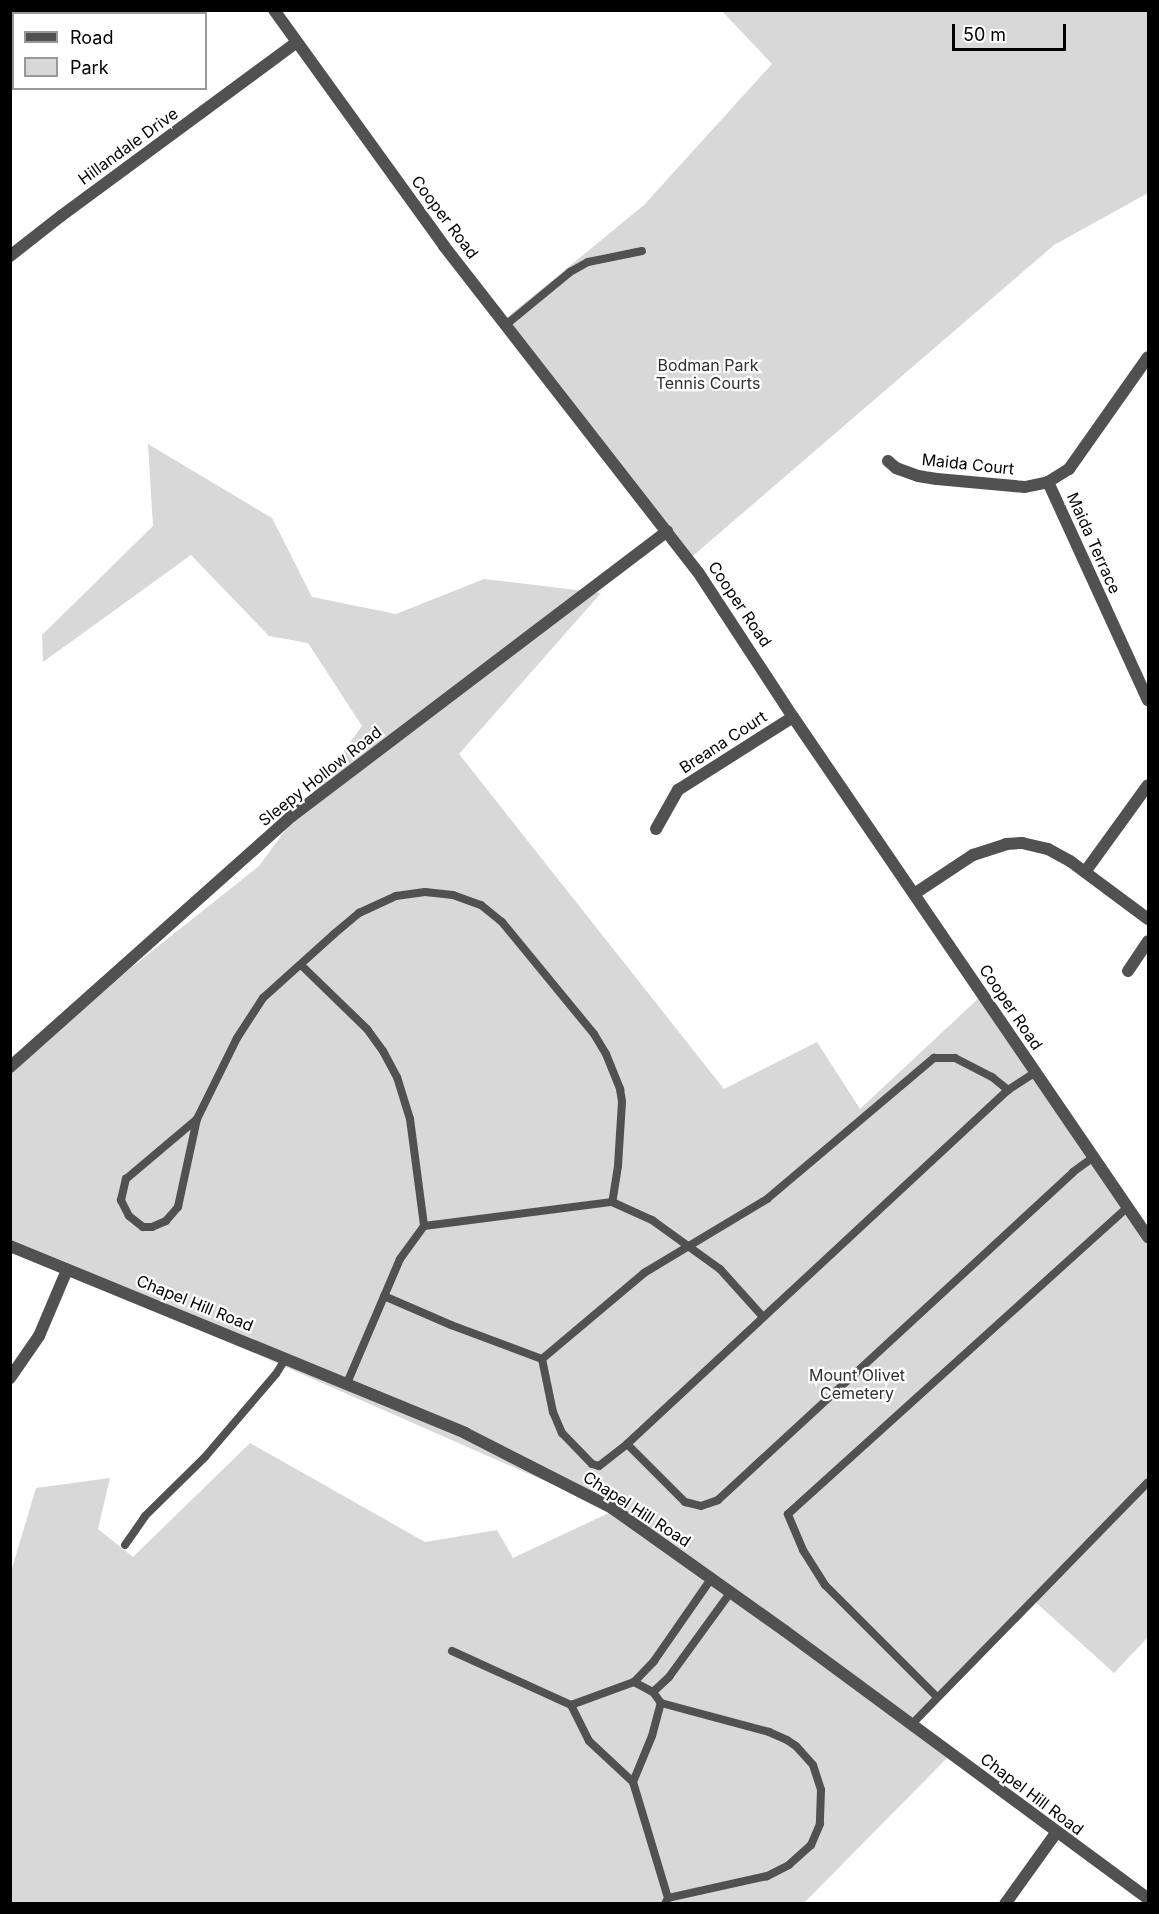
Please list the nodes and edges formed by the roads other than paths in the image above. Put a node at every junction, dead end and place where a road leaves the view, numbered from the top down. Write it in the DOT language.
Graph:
graph roads {
  1 [pos="274,10"];
  2 [pos="297,43"];
  3 [pos="642,251"];
  4 [pos="10,256"];
  5 [pos="507,324"];
  6 [pos="1149,357"];
  7 [pos="888,461"];
  8 [pos="1048,482"];
  9 [pos="668,531"];
  10 [pos="1144,678"];
  11 [pos="1149,700"];
  12 [pos="793,717"];
  13 [pos="1149,785"];
  14 [pos="656,829"];
  15 [pos="1085,872"];
  16 [pos="914,894"];
  17 [pos="1149,919"];
  18 [pos="1149,941"];
  19 [pos="301,966"];
  20 [pos="1128,971"];
  21 [pos="10,1067"];
  22 [pos="1036,1072"];
  23 [pos="1008,1090"];
  24 [pos="197,1119"];
  25 [pos="1094,1157"];
  26 [pos="612,1202"];
  27 [pos="1128,1207"];
  28 [pos="424,1226"];
  29 [pos="1149,1237"];
  30 [pos="10,1246"];
  31 [pos="689,1247"];
  32 [pos="67,1270"];
  33 [pos="384,1296"];
  34 [pos="764,1317"];
  35 [pos="286,1358"];
  36 [pos="542,1359"];
  37 [pos="10,1378"];
  38 [pos="347,1383"];
  39 [pos="627,1444"];
  40 [pos="1149,1482"];
  41 [pos="125,1545"];
  42 [pos="711,1579"];
  43 [pos="730,1593"];
  44 [pos="452,1651"];
  45 [pos="634,1682"];
  46 [pos="653,1692"];
  47 [pos="937,1697"];
  48 [pos="660,1703"];
  49 [pos="571,1705"];
  50 [pos="911,1725"];
  51 [pos="633,1782"];
  52 [pos="1056,1833"];
  53 [pos="1149,1899"];
  54 [pos="667,1901"];
  55 [pos="1005,1904"];
  1 -- 2 [label="street, Cooper Road"];
  2 -- 4 [label="street, Hillandale Drive"];
  2 -- 5 [label="street, Cooper Road"];
  3 -- 5 [label="lane"];
  5 -- 9 [label="street, Cooper Road"];
  6 -- 8 [label="street, Maida Terrace"];
  7 -- 8 [label="street, Maida Court"];
  8 -- 10 [label="street, Maida Terrace"];
  9 -- 12 [label="street, Cooper Road"];
  9 -- 21 [label="street, Sleepy Hollow Road"];
  10 -- 11 [label="street, Maida Terrace"];
  12 -- 14 [label="street, Breana Court"];
  12 -- 16 [label="street, Cooper Road"];
  13 -- 15 [label="street"];
  15 -- 16 [label="street"];
  15 -- 17 [label="street"];
  16 -- 22 [label="street, Cooper Road"];
  18 -- 20 [label="street"];
  19 -- 24 [label="lane"];
  19 -- 26 [label="lane"];
  19 -- 28 [label="lane"];
  22 -- 23 [label="lane"];
  22 -- 25 [label="street, Cooper Road"];
  23 -- 31 [label="lane"];
  23 -- 34 [label="lane"];
  24 -- 24 [label="lane"];
  25 -- 27 [label="street, Cooper Road"];
  25 -- 39 [label="lane"];
  26 -- 28 [label="lane"];
  26 -- 31 [label="lane"];
  27 -- 29 [label="street, Cooper Road"];
  27 -- 47 [label="lane"];
  28 -- 33 [label="lane"];
  30 -- 32 [label="street, Chapel Hill Road"];
  31 -- 34 [label="lane"];
  31 -- 36 [label="lane"];
  32 -- 35 [label="street, Chapel Hill Road"];
  32 -- 37 [label="street"];
  33 -- 36 [label="lane"];
  33 -- 38 [label="lane"];
  34 -- 39 [label="lane"];
  35 -- 38 [label="street, Chapel Hill Road"];
  35 -- 41 [label="lane"];
  36 -- 39 [label="lane"];
  38 -- 42 [label="street, Chapel Hill Road"];
  40 -- 47 [label="lane"];
  42 -- 43 [label="street, Chapel Hill Road"];
  42 -- 45 [label="lane"];
  43 -- 46 [label="lane"];
  43 -- 50 [label="street, Chapel Hill Road"];
  44 -- 49 [label="lane"];
  45 -- 46 [label="lane"];
  45 -- 49 [label="lane"];
  46 -- 48 [label="lane"];
  47 -- 50 [label="lane"];
  48 -- 51 [label="lane"];
  48 -- 54 [label="lane"];
  49 -- 51 [label="lane"];
  50 -- 52 [label="street, Chapel Hill Road"];
  51 -- 54 [label="lane"];
  52 -- 53 [label="street, Chapel Hill Road"];
  52 -- 55 [label="street"];
}
